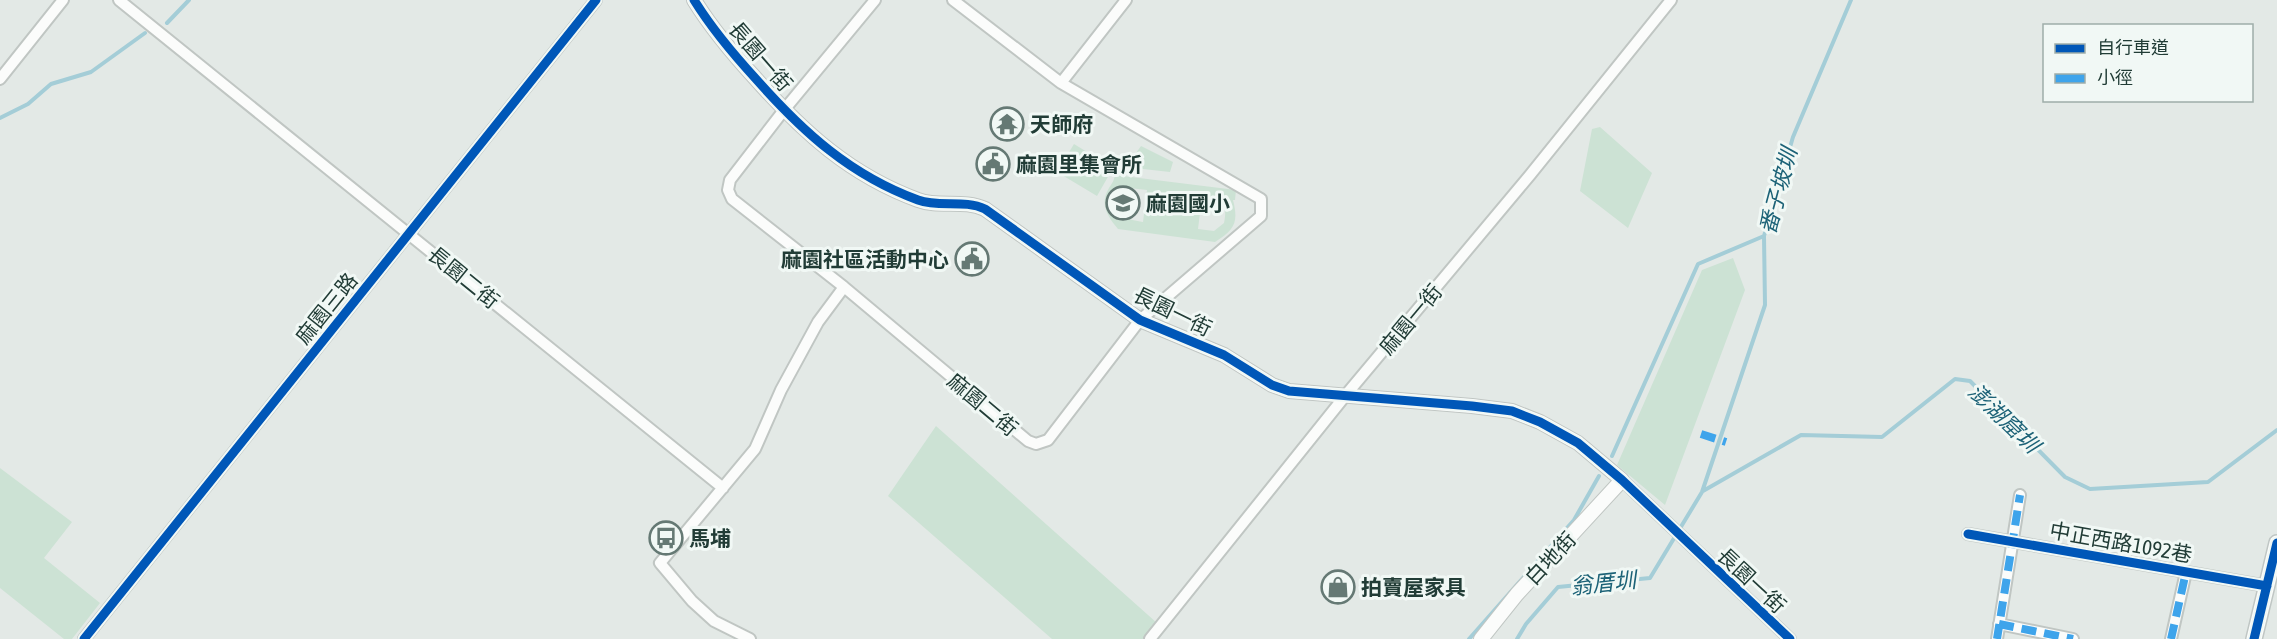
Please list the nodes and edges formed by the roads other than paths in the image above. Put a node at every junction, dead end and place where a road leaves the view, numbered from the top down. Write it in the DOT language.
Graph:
graph roads {
  1 [pos="63,0"];
  2 [pos="119,0"];
  3 [pos="596,0"];
  4 [pos="694,0"];
  5 [pos="875,0"];
  6 [pos="953,0"];
  7 [pos="1126,0"];
  8 [pos="1671,0"];
  9 [pos="0,79"];
  10 [pos="1061,83"];
  11 [pos="784,110"];
  12 [pos="411,234"];
  13 [pos="844,287"];
  14 [pos="1140,320"];
  15 [pos="1345,396"];
  16 [pos="1622,480"];
  17 [pos="723,488"];
  18 [pos="2020,495"];
  19 [pos="1968,534"];
  20 [pos="2012,542"];
  21 [pos="2277,543"];
  22 [pos="2186,572"];
  23 [pos="2267,585"];
  24 [pos="1999,624"];
  25 [pos="84,639"];
  26 [pos="750,639"];
  27 [pos="1150,639"];
  28 [pos="1481,639"];
  29 [pos="1790,639"];
  30 [pos="1997,639"];
  31 [pos="2073,639"];
  32 [pos="2171,639"];
  33 [pos="2254,639"];
  1 -- 9 [label="street"];
  2 -- 12 [label="street, 長園二街"];
  3 -- 12 [label="street, 麻園三路"];
  4 -- 11 [label="street, 長園一街"];
  5 -- 11 [label="street"];
  6 -- 10 [label="street"];
  7 -- 10 [label="street"];
  8 -- 15 [label="street, 麻園一街"];
  10 -- 14 [label="street, 麻園二街"];
  11 -- 13 [label="street"];
  11 -- 14 [label="street, 長園一街"];
  12 -- 17 [label="street, 長園二街"];
  12 -- 25 [label="street, 麻園三路"];
  13 -- 14 [label="street, 麻園二街"];
  13 -- 17 [label="street"];
  14 -- 15 [label="street, 長園一街"];
  15 -- 16 [label="street, 長園一街"];
  15 -- 27 [label="street, 麻園一街"];
  16 -- 28 [label="street, 白地街"];
  16 -- 29 [label="street, 長園一街"];
  17 -- 26 [label="street"];
  18 -- 20 [label="street"];
  19 -- 20 [label="street, 中正西路1092巷"];
  20 -- 22 [label="street, 中正西路1092巷"];
  20 -- 24 [label="street"];
  21 -- 23 [label="main road"];
  22 -- 23 [label="street, 中正西路1092巷"];
  22 -- 32 [label="street"];
  23 -- 33 [label="main road"];
  24 -- 30 [label="street"];
  24 -- 31 [label="street"];
}
